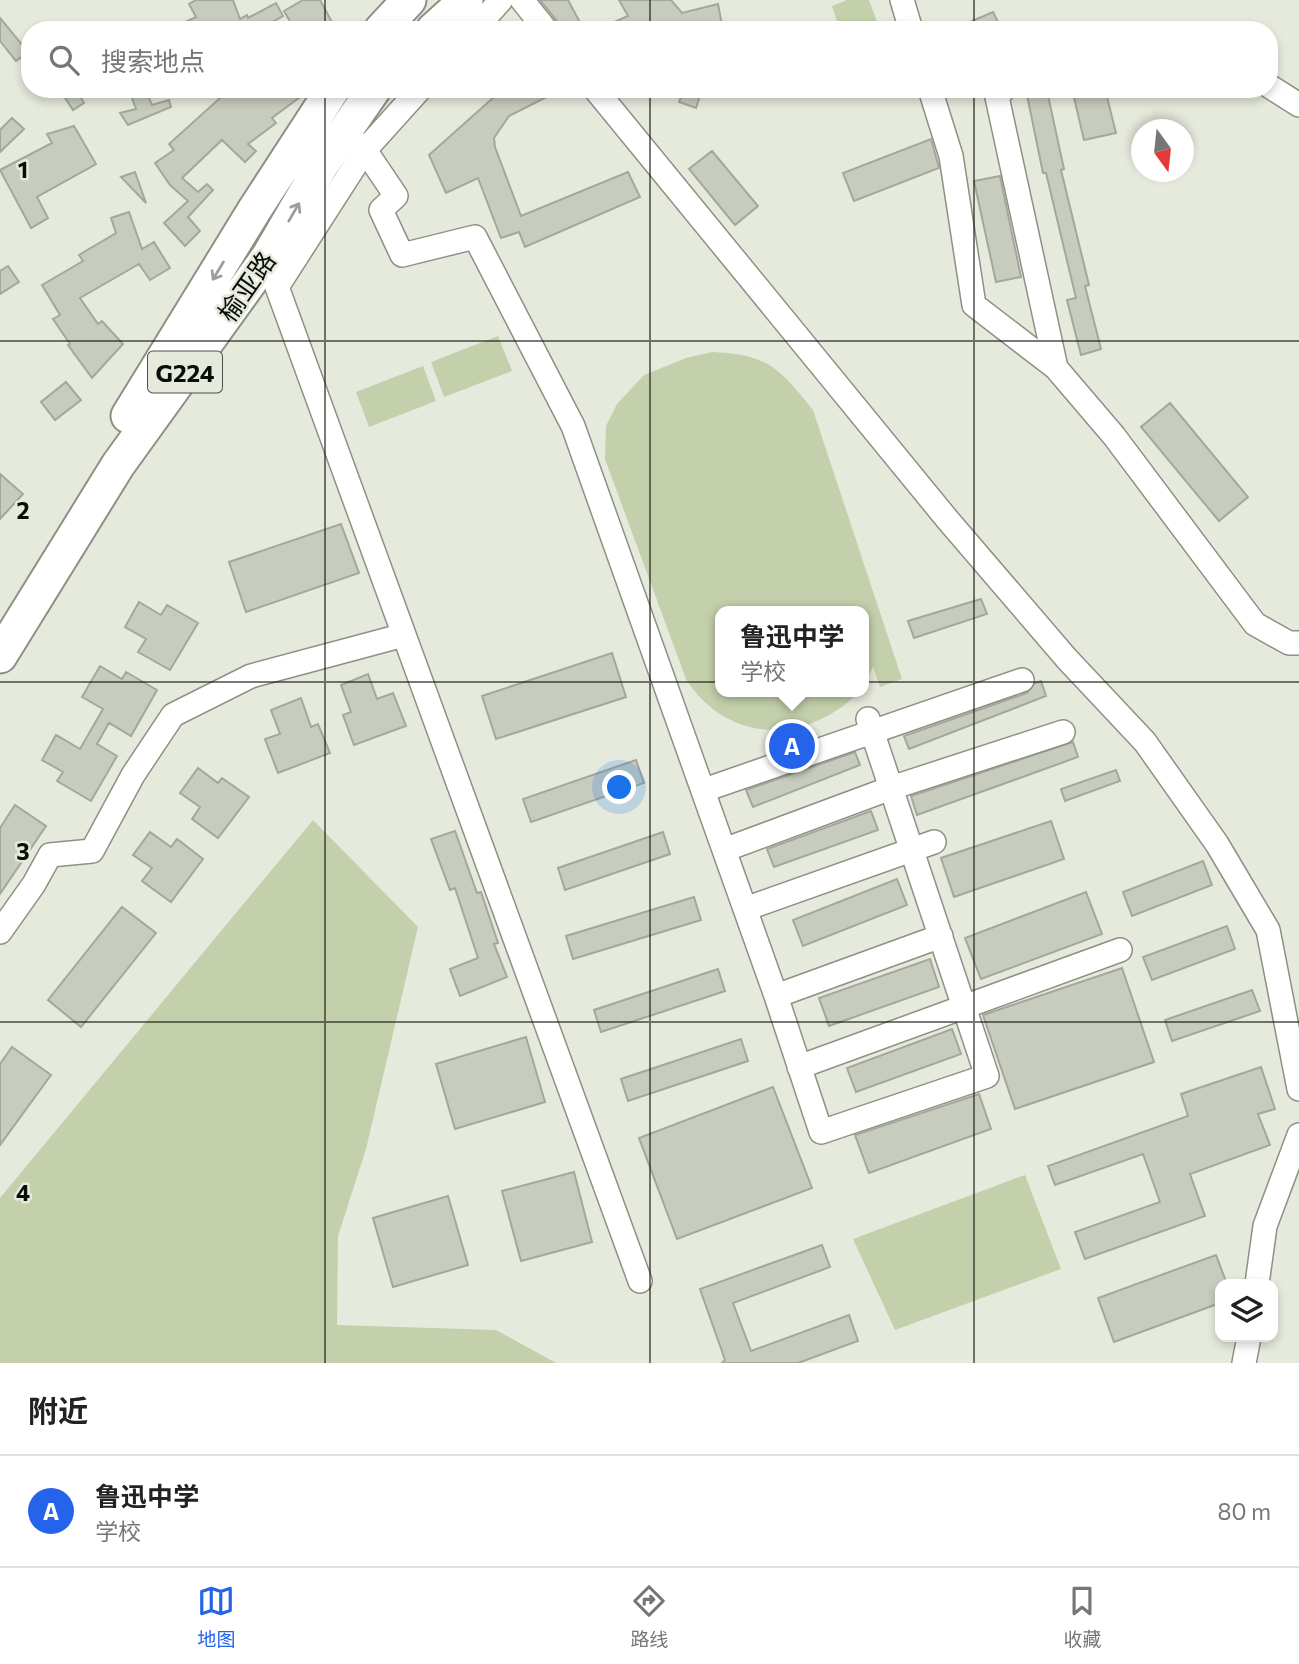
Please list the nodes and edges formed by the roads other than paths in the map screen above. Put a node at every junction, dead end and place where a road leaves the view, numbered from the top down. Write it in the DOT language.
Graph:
graph roads {
  1 [pos="409,0"];
  2 [pos="466,0"];
  3 [pos="501,0"];
  4 [pos="522,0"];
  5 [pos="902,0"];
  6 [pos="389,21"];
  7 [pos="443,21"];
  8 [pos="482,21"];
  9 [pos="539,21"];
  10 [pos="908,21"];
  11 [pos="1278,92"];
  12 [pos="327,98"];
  13 [pos="371,98"];
  14 [pos="409,98"];
  15 [pos="601,98"];
  16 [pos="933,98"];
  17 [pos="997,98"];
  18 [pos="1299,105"];
  19 [pos="355,141"];
  20 [pos="273,272"];
  21 [pos="1056,369"];
  22 [pos="0,625"];
  23 [pos="404,635"];
  24 [pos="1299,643"];
  25 [pos="0,656"];
  26 [pos="1022,680"];
  27 [pos="870,725"];
  28 [pos="1063,732"];
  29 [pos="713,787"];
  30 [pos="891,788"];
  31 [pos="934,842"];
  32 [pos="724,850"];
  33 [pos="912,850"];
  34 [pos="745,909"];
  35 [pos="0,932"];
  36 [pos="941,936"];
  37 [pos="1120,950"];
  38 [pos="776,996"];
  39 [pos="964,1006"];
  40 [pos="799,1067"];
  41 [pos="1299,1089"];
  42 [pos="1299,1135"];
  43 [pos="1257,1279"];
  44 [pos="640,1281"];
  45 [pos="1248,1342"];
  46 [pos="1244,1363"];
  1 -- 6 [label="highway"];
  2 -- 7 [label="highway"];
  3 -- 8 [label="street"];
  4 -- 9 [label="street"];
  5 -- 10 [label="street"];
  11 -- 18 [label="street"];
  12 -- 22 [label="highway, 榆亚路 / G224, one-way"];
  13 -- 19 [label="highway, 榆亚路 / G224"];
  14 -- 19 [label="street"];
  15 -- 41 [label="street"];
  16 -- 21 [label="street"];
  17 -- 21 [label="street"];
  19 -- 20 [label="highway, 榆亚路 / G224"];
  19 -- 32 [label="street"];
  20 -- 23 [label="street"];
  20 -- 25 [label="highway, 榆亚路 / G224"];
  21 -- 24 [label="street"];
  23 -- 35 [label="street"];
  23 -- 44 [label="street"];
  26 -- 27 [label="street"];
  27 -- 29 [label="street"];
  27 -- 30 [label="street"];
  28 -- 30 [label="street"];
  30 -- 32 [label="street"];
  30 -- 33 [label="street"];
  31 -- 33 [label="street"];
  32 -- 34 [label="street"];
  33 -- 34 [label="street"];
  33 -- 36 [label="street"];
  34 -- 38 [label="street"];
  36 -- 38 [label="street"];
  36 -- 39 [label="street"];
  37 -- 39 [label="street"];
  38 -- 40 [label="street"];
  39 -- 40 [label="street"];
  39 -- 40 [label="street"];
  42 -- 43 [label="street"];
  45 -- 46 [label="street"];
}
